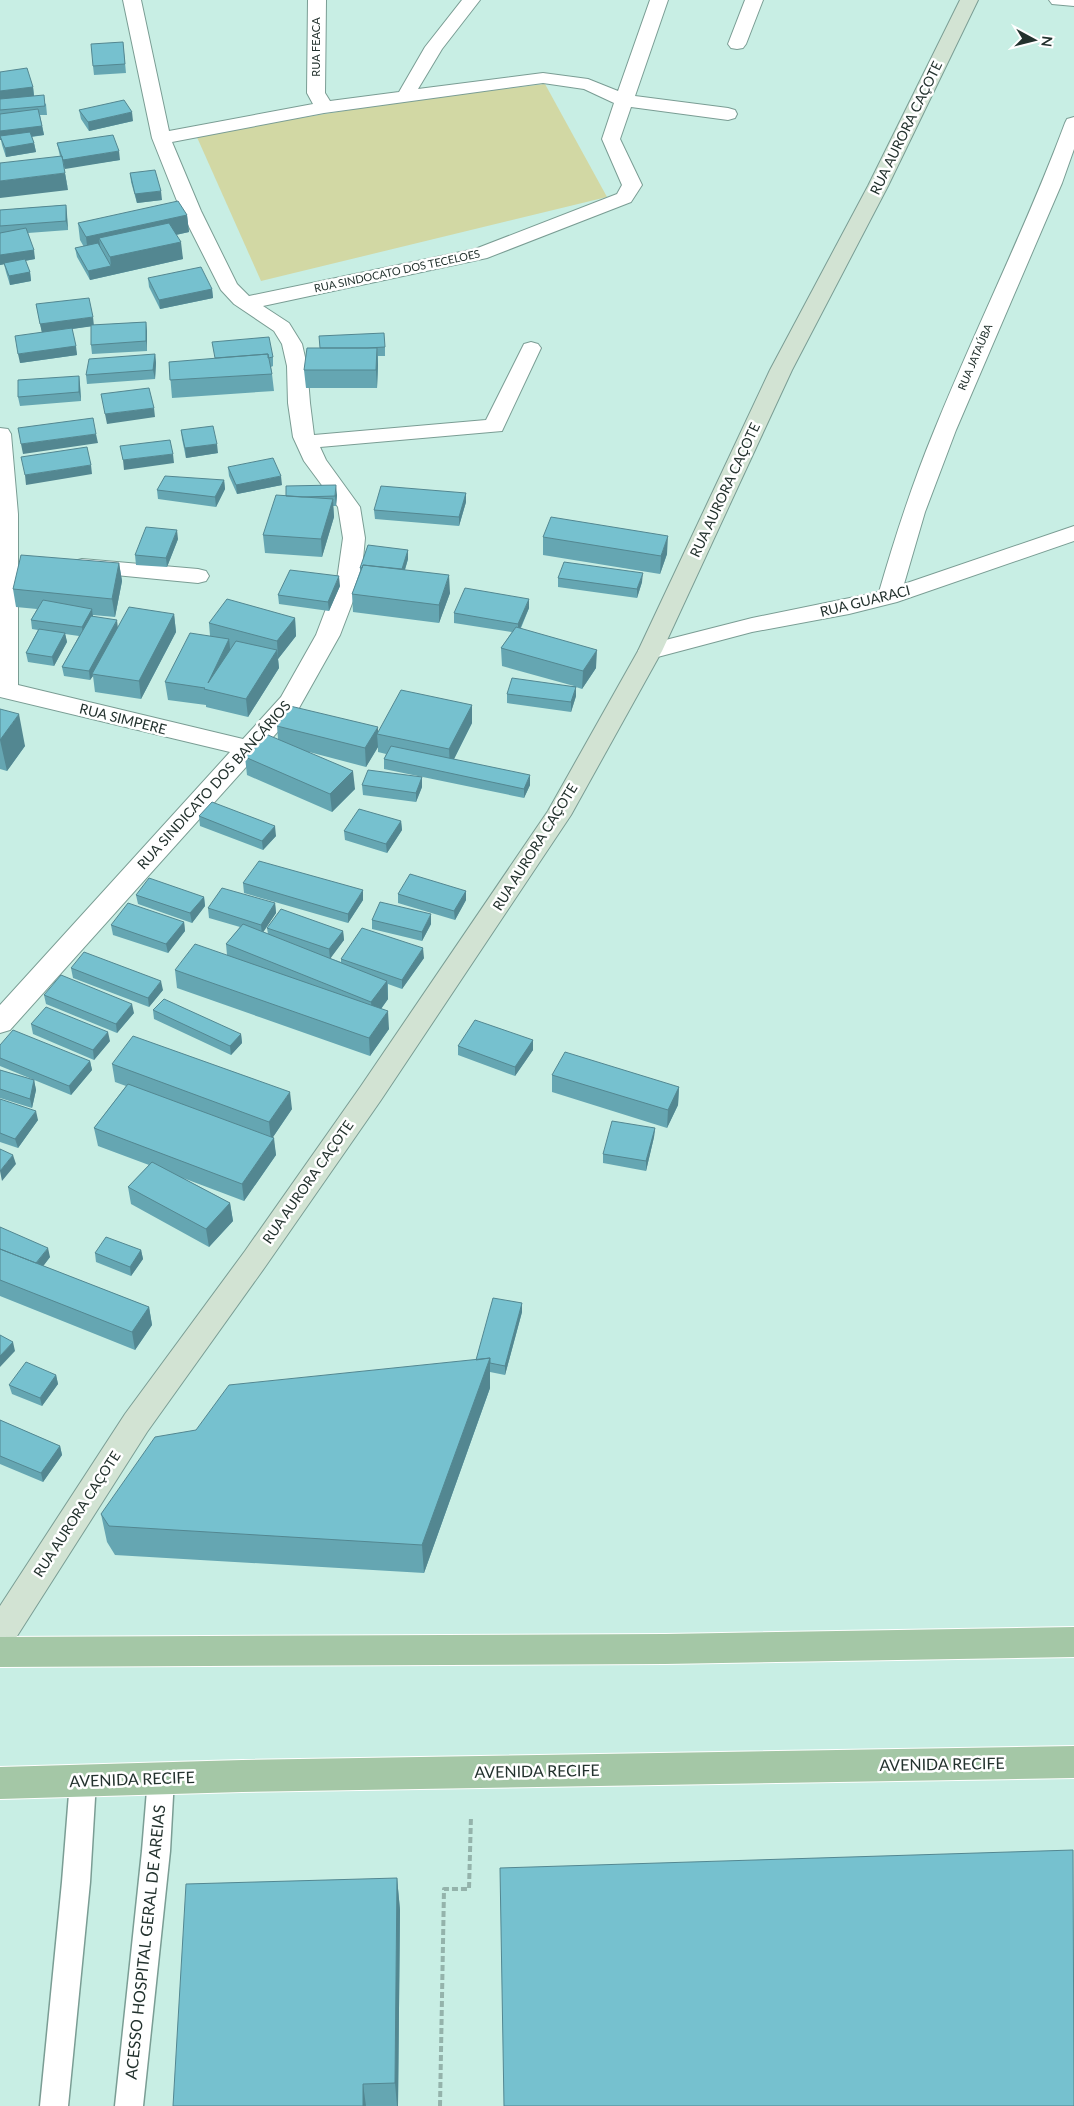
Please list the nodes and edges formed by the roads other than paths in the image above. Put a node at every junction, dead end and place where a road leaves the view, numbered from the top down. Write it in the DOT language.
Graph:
graph roads {
  1 [pos="132,0"];
  2 [pos="317,0"];
  3 [pos="470,0"];
  4 [pos="659,0"];
  5 [pos="754,0"];
  6 [pos="970,0"];
  7 [pos="1058,0"];
  8 [pos="1074,1"];
  9 [pos="737,44"];
  10 [pos="409,94"];
  11 [pos="320,100"];
  12 [pos="624,100"];
  13 [pos="728,114"];
  14 [pos="1074,123"];
  15 [pos="160,138"];
  16 [pos="246,303"];
  17 [pos="531,348"];
  18 [pos="0,434"];
  19 [pos="307,442"];
  20 [pos="1074,533"];
  21 [pos="64,564"];
  22 [pos="198,576"];
  23 [pos="889,597"];
  24 [pos="650,651"];
  25 [pos="3,690"];
  26 [pos="246,748"];
  27 [pos="0,1023"];
  28 [pos="0,1634"];
  29 [pos="1074,1642"];
  30 [pos="0,1652"];
  31 [pos="1074,1762"];
  32 [pos="161,1778"];
  33 [pos="83,1781"];
  34 [pos="0,1783"];
  35 [pos="54,2106"];
  36 [pos="129,2106"];
  1 -- 15 [label="street, RUA SINDICATO DOS BANCÁRIOS"];
  2 -- 11 [label="street, RUA FEACA"];
  3 -- 10 [label="street"];
  4 -- 12 [label="street"];
  5 -- 9 [label="street"];
  6 -- 24 [label="main road, RUA AURORA CAÇOTE"];
  7 -- 8 [label="street"];
  10 -- 11 [label="street"];
  10 -- 12 [label="street"];
  11 -- 15 [label="street"];
  12 -- 13 [label="street"];
  12 -- 16 [label="street, RUA SINDOCATO DOS TECELOES"];
  14 -- 23 [label="street, RUA JATAÚBA"];
  15 -- 16 [label="street, RUA SINDICATO DOS BANCÁRIOS"];
  16 -- 19 [label="street, RUA SINDICATO DOS BANCÁRIOS"];
  17 -- 19 [label="street"];
  18 -- 25 [label="street"];
  19 -- 26 [label="street, RUA SINDICATO DOS BANCÁRIOS"];
  20 -- 23 [label="street, RUA GUARACI"];
  21 -- 22 [label="street"];
  23 -- 24 [label="street, RUA GUARACI"];
  24 -- 28 [label="main road, RUA AURORA CAÇOTE"];
  25 -- 26 [label="street, RUA SIMPERE"];
  26 -- 27 [label="street, RUA SINDICATO DOS BANCÁRIOS"];
  29 -- 30 [label="main road"];
  31 -- 32 [label="main road, AVENIDA RECIFE"];
  32 -- 33 [label="main road, AVENIDA RECIFE"];
  32 -- 36 [label="lane, ACESSO HOSPITAL GERAL DE AREIAS"];
  33 -- 34 [label="main road, AVENIDA RECIFE"];
  33 -- 35 [label="lane"];
}
